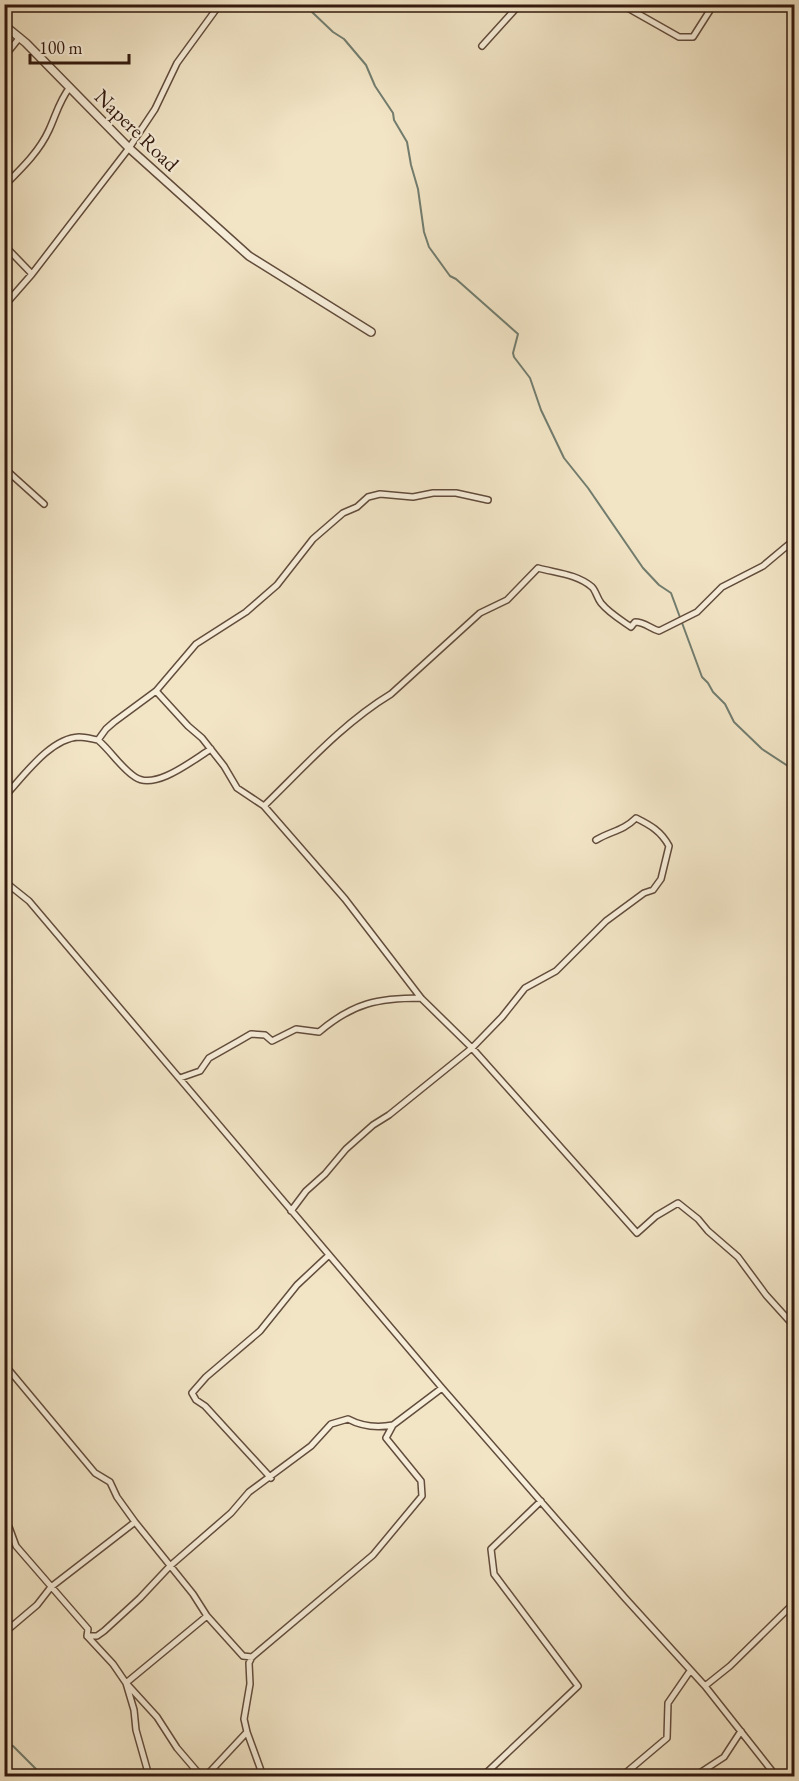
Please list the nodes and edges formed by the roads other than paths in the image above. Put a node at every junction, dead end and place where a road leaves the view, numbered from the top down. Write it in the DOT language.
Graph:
graph roads {
  1 [pos="220,4"];
  2 [pos="520,4"];
  3 [pos="617,4"];
  4 [pos="714,4"];
  5 [pos="4,24"];
  6 [pos="20,37"];
  7 [pos="482,46"];
  8 [pos="4,57"];
  9 [pos="70,87"];
  10 [pos="129,148"];
  11 [pos="4,186"];
  12 [pos="4,245"];
  13 [pos="32,274"];
  14 [pos="4,306"];
  15 [pos="371,332"];
  16 [pos="4,468"];
  17 [pos="488,500"];
  18 [pos="44,504"];
  19 [pos="795,540"];
  20 [pos="156,691"];
  21 [pos="98,740"];
  22 [pos="211,749"];
  23 [pos="4,797"];
  24 [pos="264,806"];
  25 [pos="596,840"];
  26 [pos="4,881"];
  27 [pos="421,998"];
  28 [pos="472,1048"];
  29 [pos="180,1078"];
  30 [pos="291,1211"];
  31 [pos="328,1255"];
  32 [pos="795,1326"];
  33 [pos="4,1364"];
  34 [pos="442,1388"];
  35 [pos="393,1425"];
  36 [pos="271,1478"];
  37 [pos="541,1501"];
  38 [pos="135,1522"];
  39 [pos="4,1523"];
  40 [pos="171,1566"];
  41 [pos="51,1587"];
  42 [pos="795,1603"];
  43 [pos="207,1616"];
  44 [pos="4,1633"];
  45 [pos="87,1636"];
  46 [pos="252,1657"];
  47 [pos="690,1671"];
  48 [pos="126,1683"];
  49 [pos="705,1686"];
  50 [pos="741,1731"];
  51 [pos="247,1732"];
  52 [pos="148,1776"];
  53 [pos="204,1776"];
  54 [pos="263,1776"];
  55 [pos="483,1776"];
  56 [pos="622,1776"];
  57 [pos="695,1776"];
  58 [pos="776,1776"];
  1 -- 10 [label="street"];
  2 -- 7 [label="street"];
  3 -- 4 [label="street"];
  5 -- 6 [label="street, Napere Road"];
  6 -- 8 [label="street"];
  6 -- 9 [label="street, Napere Road"];
  9 -- 10 [label="street, Napere Road"];
  9 -- 11 [label="street"];
  10 -- 13 [label="street"];
  10 -- 15 [label="street, Napere Road"];
  12 -- 13 [label="street"];
  13 -- 14 [label="street"];
  16 -- 18 [label="street"];
  17 -- 20 [label="street"];
  19 -- 24 [label="street"];
  20 -- 21 [label="street"];
  20 -- 22 [label="street"];
  21 -- 22 [label="street"];
  21 -- 23 [label="street"];
  22 -- 24 [label="street"];
  24 -- 27 [label="street"];
  25 -- 28 [label="street"];
  26 -- 29 [label="street"];
  27 -- 28 [label="street"];
  27 -- 29 [label="street"];
  28 -- 30 [label="street"];
  28 -- 32 [label="street"];
  29 -- 30 [label="street"];
  30 -- 31 [label="street"];
  31 -- 34 [label="street"];
  31 -- 36 [label="street"];
  33 -- 38 [label="street"];
  34 -- 35 [label="street"];
  34 -- 37 [label="street"];
  35 -- 36 [label="street"];
  35 -- 46 [label="street"];
  36 -- 40 [label="street"];
  37 -- 47 [label="street"];
  37 -- 55 [label="street"];
  38 -- 40 [label="street"];
  38 -- 41 [label="street"];
  39 -- 41 [label="street"];
  40 -- 43 [label="street"];
  40 -- 45 [label="street"];
  41 -- 44 [label="street"];
  41 -- 45 [label="street"];
  42 -- 49 [label="street"];
  43 -- 46 [label="street"];
  43 -- 48 [label="street"];
  45 -- 48 [label="street"];
  46 -- 51 [label="street"];
  47 -- 49 [label="street"];
  47 -- 56 [label="street"];
  48 -- 52 [label="street"];
  48 -- 53 [label="street"];
  49 -- 50 [label="street"];
  50 -- 57 [label="street"];
  50 -- 58 [label="street"];
  51 -- 53 [label="street"];
  51 -- 54 [label="street"];
}
